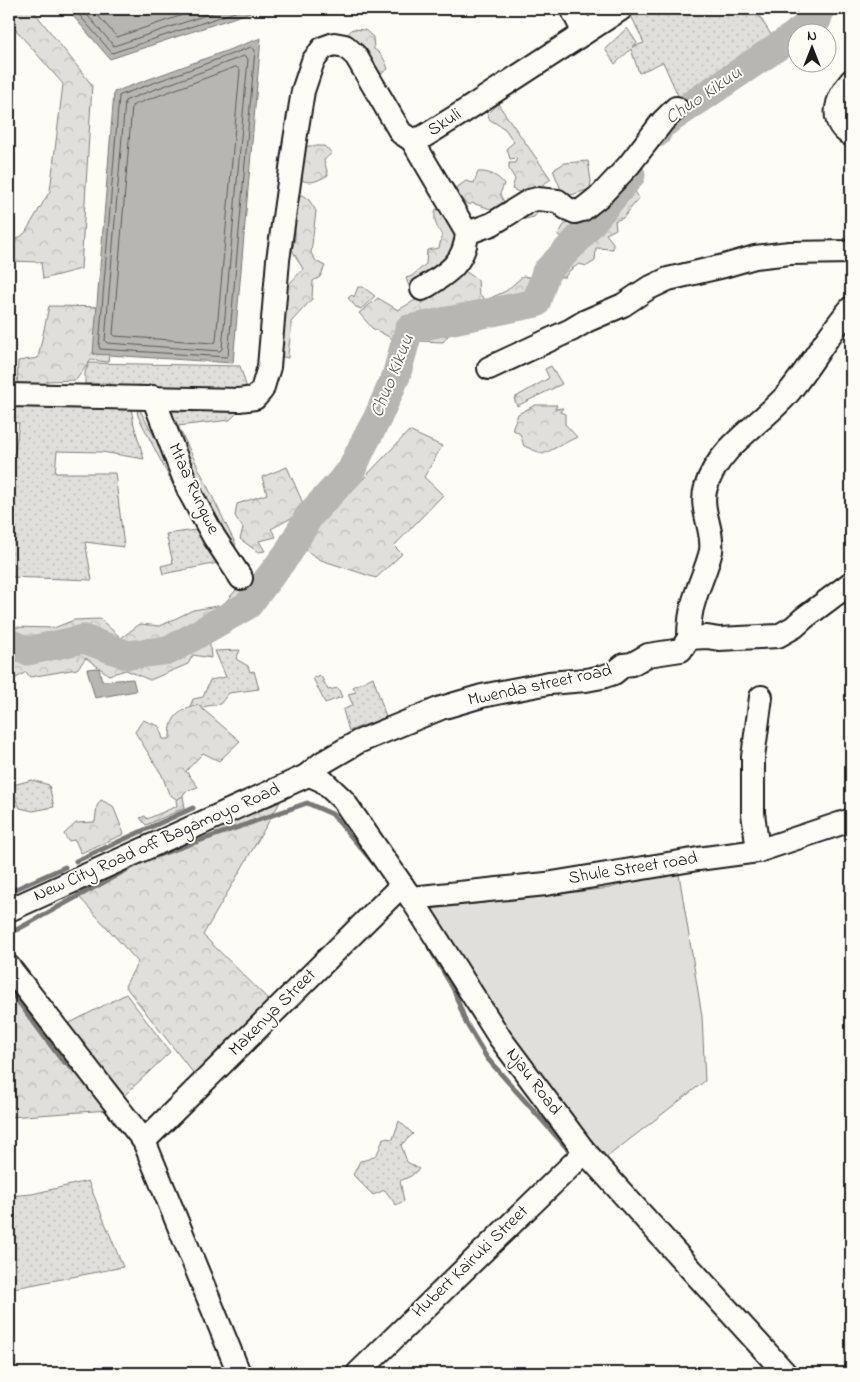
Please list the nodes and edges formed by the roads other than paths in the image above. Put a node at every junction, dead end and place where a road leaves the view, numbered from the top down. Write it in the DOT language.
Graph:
graph roads {
  1 [pos="572,9"];
  2 [pos="621,9"];
  3 [pos="584,33"];
  4 [pos="851,81"];
  5 [pos="676,108"];
  6 [pos="851,135"];
  7 [pos="412,140"];
  8 [pos="466,233"];
  9 [pos="851,252"];
  10 [pos="422,289"];
  11 [pos="851,308"];
  12 [pos="489,368"];
  13 [pos="9,395"];
  14 [pos="152,397"];
  15 [pos="241,578"];
  16 [pos="851,583"];
  17 [pos="689,638"];
  18 [pos="761,697"];
  19 [pos="306,776"];
  20 [pos="851,820"];
  21 [pos="758,851"];
  22 [pos="407,892"];
  23 [pos="9,910"];
  24 [pos="9,967"];
  25 [pos="144,1141"];
  26 [pos="585,1152"];
  27 [pos="238,1373"];
  28 [pos="358,1373"];
  29 [pos="786,1373"];
  1 -- 3 [label="street"];
  2 -- 3 [label="street, Skuli"];
  3 -- 7 [label="street, Skuli"];
  4 -- 6 [label="street"];
  5 -- 8 [label="street"];
  7 -- 8 [label="street"];
  7 -- 14 [label="street, Skuli"];
  8 -- 10 [label="street"];
  9 -- 12 [label="street"];
  11 -- 17 [label="street"];
  13 -- 14 [label="street"];
  14 -- 15 [label="street, Mtaa Rungwe"];
  16 -- 17 [label="street"];
  17 -- 19 [label="street, Mwenda street road"];
  18 -- 21 [label="street"];
  19 -- 22 [label="street, Njau Road"];
  19 -- 23 [label="street, New City Road off Bagamoyo Road"];
  20 -- 21 [label="street, Shule Street road"];
  21 -- 22 [label="street, Shule Street road"];
  22 -- 25 [label="street, Makenya Street"];
  22 -- 26 [label="street, Njau Road"];
  24 -- 25 [label="street"];
  25 -- 27 [label="street"];
  26 -- 28 [label="street, Hubert Kairuki Street"];
  26 -- 29 [label="street, Njau Road"];
}
